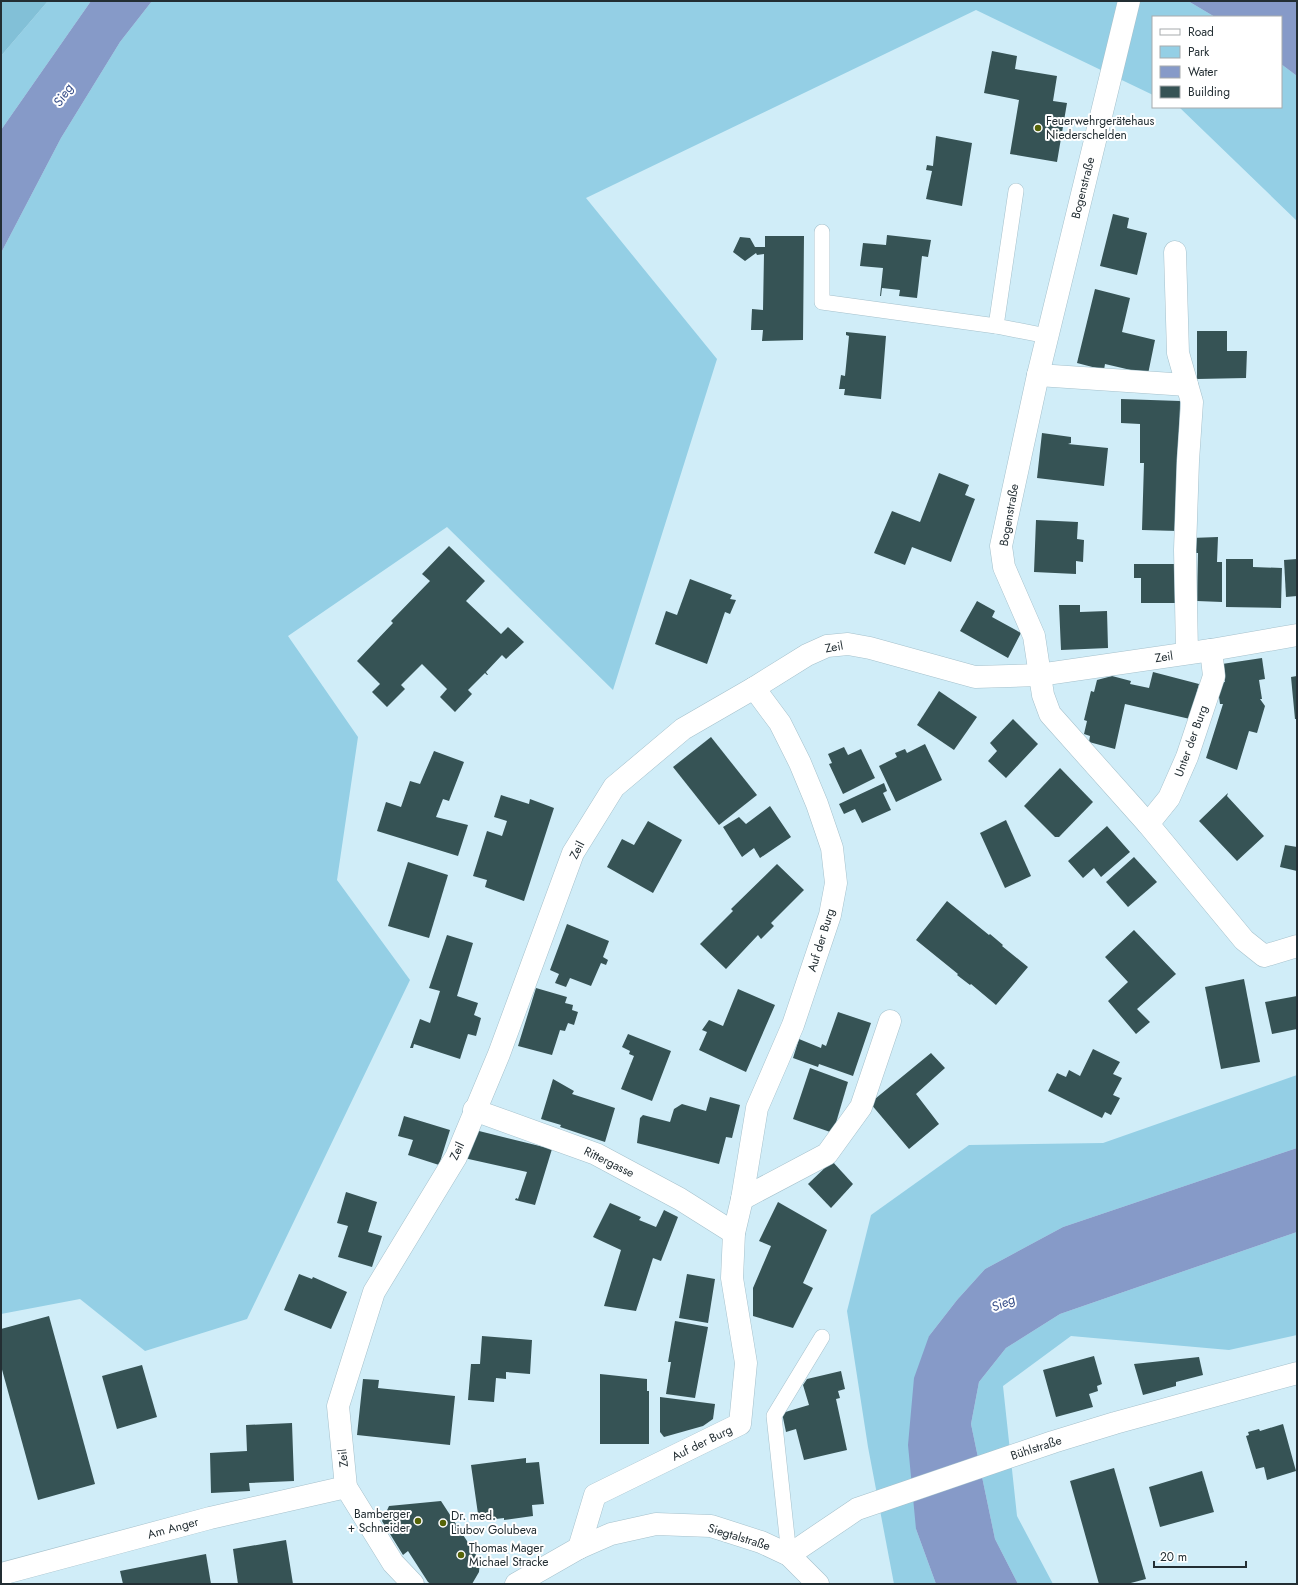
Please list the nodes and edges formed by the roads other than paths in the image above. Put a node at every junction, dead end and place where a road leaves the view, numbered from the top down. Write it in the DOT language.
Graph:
graph roads {
  1 [pos="1129,1"];
  2 [pos="1016,191"];
  3 [pos="822,232"];
  4 [pos="1175,252"];
  5 [pos="996,326"];
  6 [pos="1047,336"];
  7 [pos="1038,375"];
  8 [pos="1187,385"];
  9 [pos="1297,635"];
  10 [pos="1211,650"];
  11 [pos="1187,653"];
  12 [pos="1040,675"];
  13 [pos="754,688"];
  14 [pos="1148,824"];
  15 [pos="1297,946"];
  16 [pos="890,1022"];
  17 [pos="474,1110"];
  18 [pos="742,1199"];
  19 [pos="734,1233"];
  20 [pos="822,1337"];
  21 [pos="1297,1373"];
  22 [pos="346,1487"];
  23 [pos="579,1548"];
  24 [pos="789,1555"];
  25 [pos="1,1574"];
  26 [pos="412,1584"];
  27 [pos="516,1584"];
  28 [pos="818,1584"];
  1 -- 6 [label="street, Bogenstraße"];
  2 -- 5 [label="lane"];
  3 -- 5 [label="lane"];
  4 -- 8 [label="street"];
  5 -- 6 [label="lane"];
  6 -- 7 [label="street, Bogenstraße"];
  7 -- 8 [label="street"];
  7 -- 12 [label="street, Bogenstraße"];
  8 -- 11 [label="street"];
  9 -- 10 [label="street, Zeil"];
  10 -- 11 [label="street, Zeil"];
  10 -- 14 [label="street, Unter der Burg"];
  11 -- 12 [label="street, Zeil"];
  12 -- 13 [label="street, Zeil"];
  12 -- 14 [label="street"];
  13 -- 17 [label="street, Zeil"];
  13 -- 18 [label="street, Auf der Burg"];
  14 -- 15 [label="street"];
  16 -- 18 [label="street"];
  17 -- 19 [label="street, Rittergasse"];
  17 -- 22 [label="street, Zeil"];
  18 -- 19 [label="street, Auf der Burg"];
  19 -- 23 [label="street, Auf der Burg"];
  20 -- 24 [label="lane"];
  21 -- 24 [label="street, Bühlstraße"];
  22 -- 25 [label="street, Am Anger"];
  22 -- 26 [label="street, Zeil"];
  23 -- 24 [label="street, Siegtalstraße"];
  23 -- 27 [label="street, Siegtalstraße"];
  24 -- 28 [label="street, Siegtalstraße"];
}
